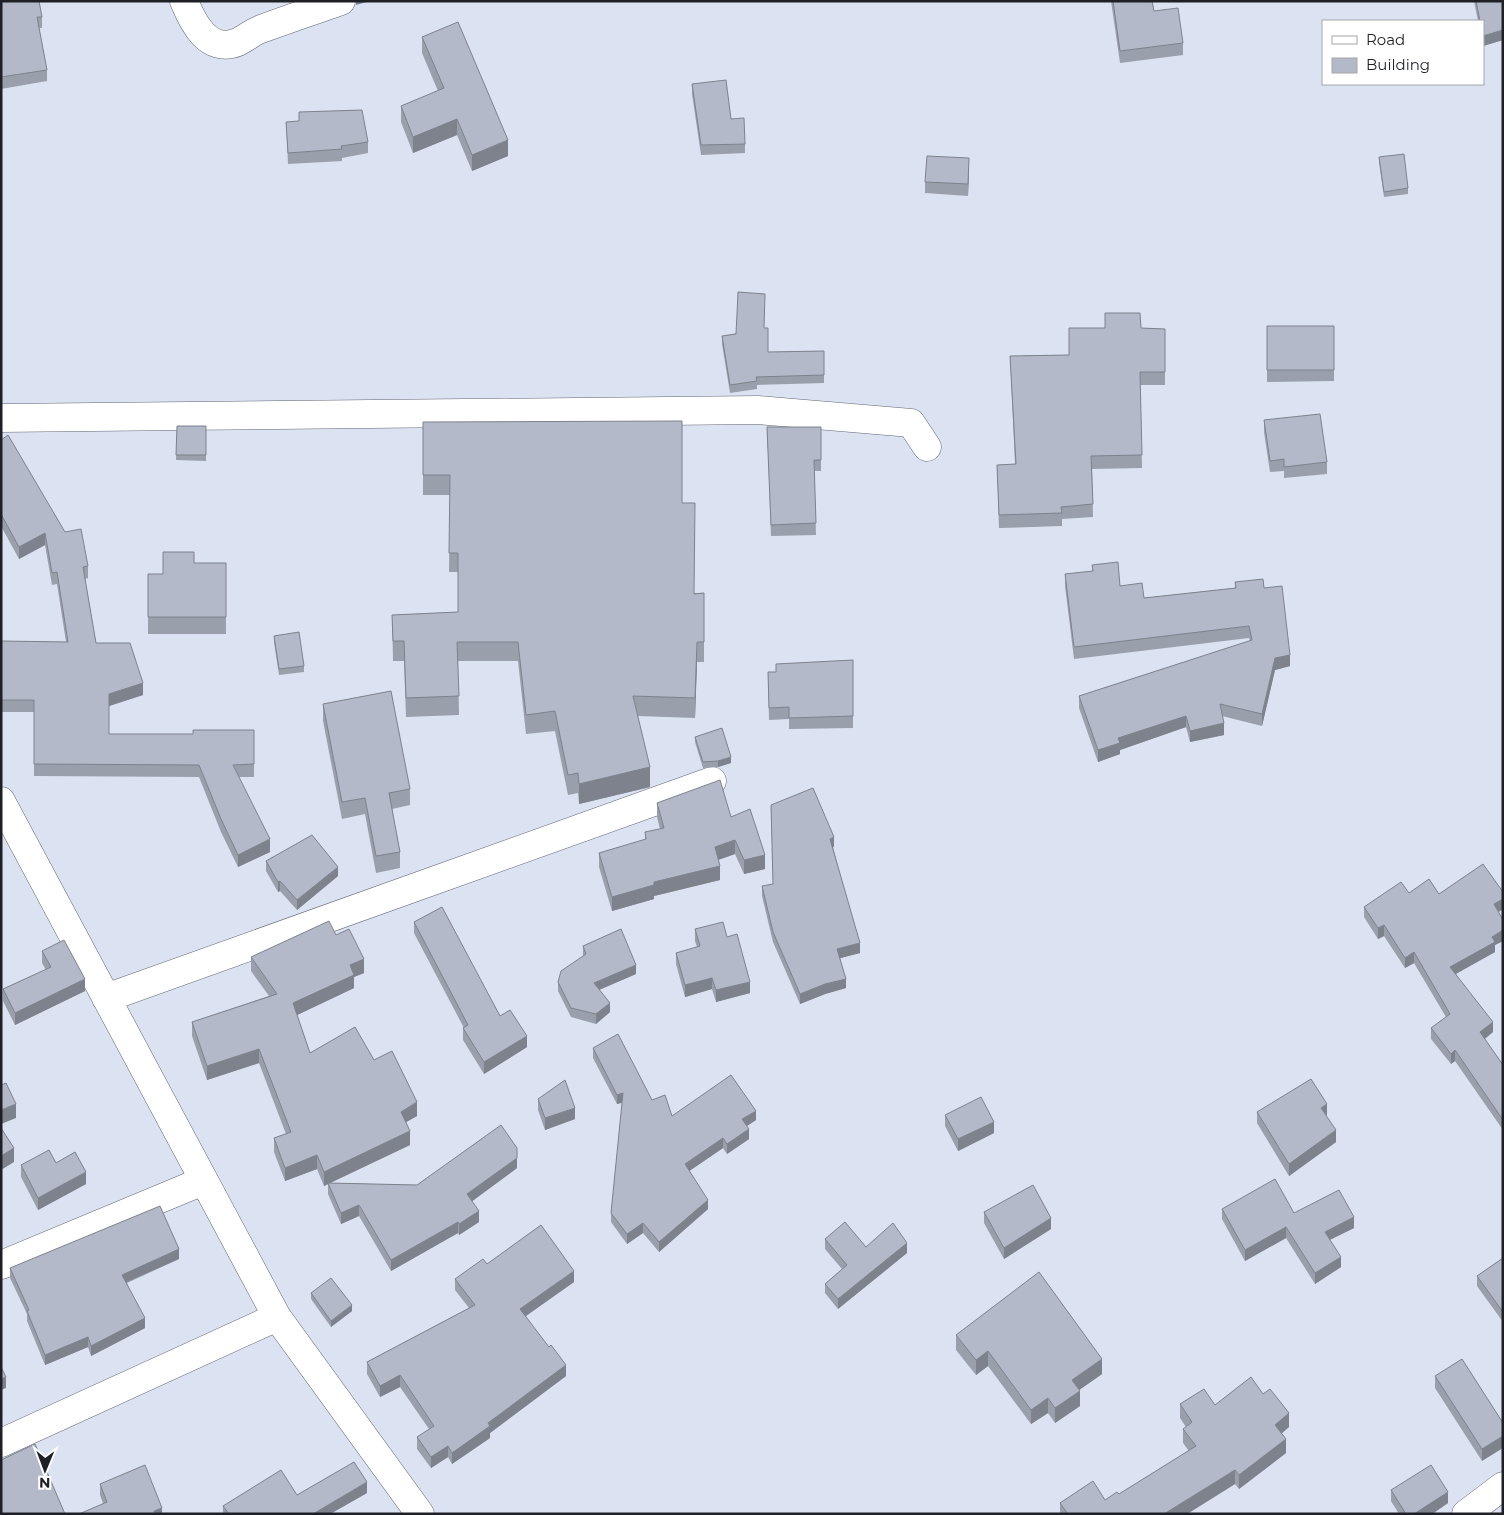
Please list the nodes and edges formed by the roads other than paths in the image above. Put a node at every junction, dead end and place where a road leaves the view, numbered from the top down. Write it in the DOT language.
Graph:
graph roads {
  1 [pos="184,1"];
  2 [pos="341,1"];
  3 [pos="1,418"];
  4 [pos="927,447"];
  5 [pos="712,781"];
  6 [pos="1,801"];
  7 [pos="106,998"];
  8 [pos="203,1181"];
  9 [pos="1,1265"];
  10 [pos="277,1317"];
  11 [pos="1,1443"];
  12 [pos="1503,1486"];
  13 [pos="420,1514"];
  14 [pos="1466,1514"];
  1 -- 2 [label="street"];
  3 -- 4 [label="street"];
  5 -- 7 [label="street"];
  6 -- 7 [label="street"];
  7 -- 8 [label="street"];
  8 -- 9 [label="street"];
  8 -- 10 [label="street"];
  10 -- 11 [label="street"];
  10 -- 13 [label="street"];
  12 -- 14 [label="street"];
}
